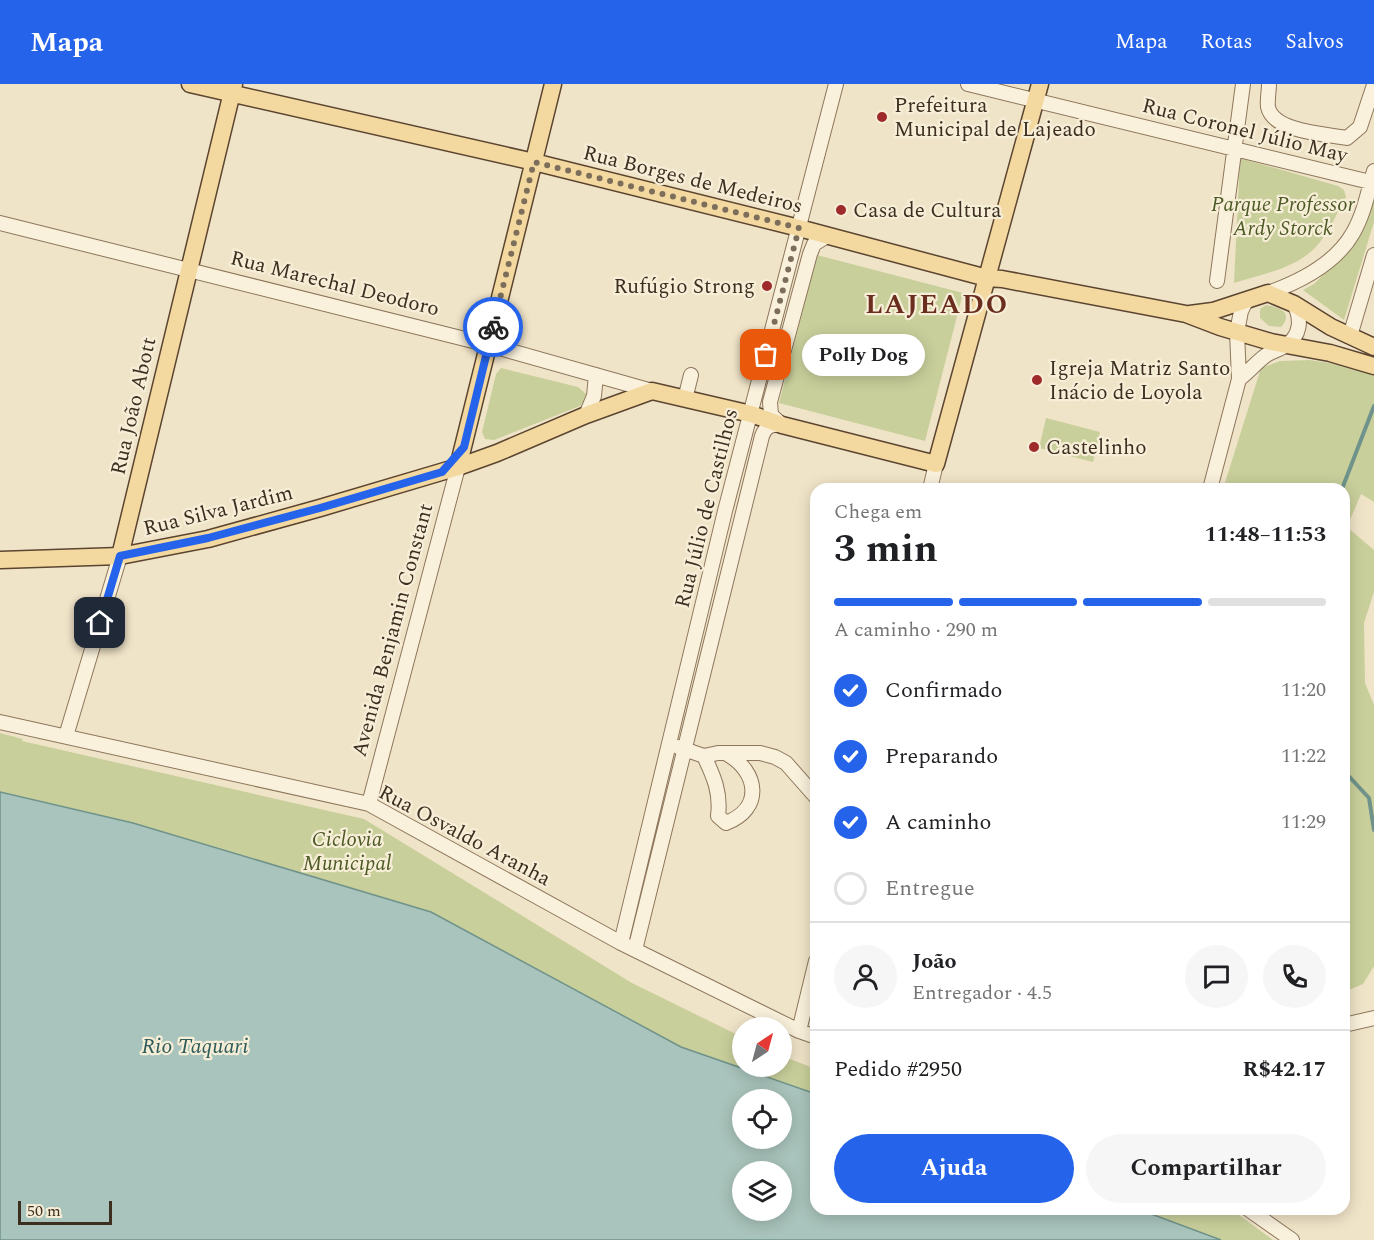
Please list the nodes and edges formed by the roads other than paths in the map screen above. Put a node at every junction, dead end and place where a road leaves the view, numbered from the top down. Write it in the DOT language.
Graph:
graph roads {
  1 [pos="190,84"];
  2 [pos="553,84"];
  3 [pos="836,84"];
  4 [pos="968,84"];
  5 [pos="1243,84"];
  6 [pos="1269,84"];
  7 [pos="1374,85"];
  8 [pos="233,89"];
  9 [pos="1038,92"];
  10 [pos="1234,148"];
  11 [pos="534,162"];
  12 [pos="1373,179"];
  13 [pos="0,223"];
  14 [pos="799,228"];
  15 [pos="827,236"];
  16 [pos="1374,255"];
  17 [pos="188,270"];
  18 [pos="987,278"];
  19 [pos="1217,281"];
  20 [pos="1268,293"];
  21 [pos="1246,301"];
  22 [pos="1294,304"];
  23 [pos="1186,314"];
  24 [pos="1237,332"];
  25 [pos="1350,336"];
  26 [pos="489,345"];
  27 [pos="1294,347"];
  28 [pos="1374,347"];
  29 [pos="1374,366"];
  30 [pos="596,375"];
  31 [pos="691,375"];
  32 [pos="1239,379"];
  33 [pos="652,391"];
  34 [pos="685,399"];
  35 [pos="751,414"];
  36 [pos="586,415"];
  37 [pos="782,425"];
  38 [pos="464,447"];
  39 [pos="497,453"];
  40 [pos="936,464"];
  41 [pos="450,470"];
  42 [pos="931,483"];
  43 [pos="1212,483"];
  44 [pos="725,511"];
  45 [pos="742,515"];
  46 [pos="120,556"];
  47 [pos="0,560"];
  48 [pos="696,633"];
  49 [pos="712,638"];
  50 [pos="0,722"];
  51 [pos="66,736"];
  52 [pos="669,745"];
  53 [pos="684,749"];
  54 [pos="727,754"];
  55 [pos="704,756"];
  56 [pos="810,790"];
  57 [pos="369,804"];
  58 [pos="642,856"];
  59 [pos="657,861"];
  60 [pos="621,943"];
  61 [pos="635,950"];
  62 [pos="810,986"];
  63 [pos="1374,1018"];
  64 [pos="1350,1024"];
  65 [pos="799,1031"];
  66 [pos="810,1035"];
  67 [pos="1257,1215"];
  68 [pos="1292,1240"];
  1 -- 8 [label="main road, Rua Borges de Medeiros"];
  2 -- 11 [label="main road"];
  3 -- 14 [label="street, Rua Júlio de Castilhos"];
  4 -- 9 [label="street, Rua Coronel Júlio May"];
  5 -- 10 [label="street"];
  6 -- 7 [label="street"];
  8 -- 11 [label="main road, Rua Borges de Medeiros"];
  8 -- 17 [label="main road, Rua João Abott"];
  9 -- 10 [label="street, Rua Coronel Júlio May"];
  9 -- 18 [label="main road"];
  10 -- 12 [label="street, Rua Coronel Júlio May"];
  10 -- 19 [label="street"];
  11 -- 14 [label="main road, Rua Borges de Medeiros"];
  11 -- 26 [label="main road"];
  12 -- 20 [label="street"];
  13 -- 17 [label="street, Rua Marechal Deodoro"];
  14 -- 15 [label="main road, Rua Borges de Medeiros"];
  14 -- 35 [label="street, Rua Júlio de Castilhos"];
  15 -- 18 [label="main road, Rua Borges de Medeiros"];
  15 -- 37 [label="street, Rua Júlio de Castilhos"];
  16 -- 25 [label="street"];
  17 -- 26 [label="street, Rua Marechal Deodoro"];
  17 -- 46 [label="main road, Rua João Abott"];
  18 -- 23 [label="main road, Rua Borges de Medeiros"];
  18 -- 40 [label="main road"];
  20 -- 21 [label="main road, Rua Borges de Medeiros"];
  20 -- 22 [label="main road"];
  21 -- 23 [label="main road, Rua Borges de Medeiros"];
  21 -- 24 [label="street"];
  22 -- 25 [label="main road"];
  22 -- 27 [label="street"];
  23 -- 24 [label="main road, Rua Borges de Medeiros"];
  24 -- 27 [label="main road, Rua Borges de Medeiros"];
  24 -- 32 [label="street"];
  25 -- 27 [label="main road"];
  25 -- 28 [label="main road"];
  26 -- 30 [label="street, Rua Marechal Deodoro"];
  26 -- 38 [label="main road"];
  27 -- 29 [label="main road, Rua Borges de Medeiros"];
  27 -- 32 [label="street"];
  30 -- 33 [label="street, Rua Marechal Deodoro"];
  30 -- 36 [label="street"];
  31 -- 34 [label="street"];
  32 -- 43 [label="street"];
  33 -- 34 [label="main road, Rua Marechal Deodoro"];
  33 -- 36 [label="main road, Rua Silva Jardim"];
  34 -- 35 [label="main road, Rua Marechal Deodoro"];
  35 -- 37 [label="main road, Rua Marechal Deodoro"];
  35 -- 44 [label="street, Rua Júlio de Castilhos"];
  36 -- 39 [label="main road, Rua Silva Jardim"];
  37 -- 40 [label="main road, Rua Marechal Deodoro"];
  37 -- 45 [label="street, Rua Júlio de Castilhos"];
  38 -- 39 [label="main road"];
  38 -- 41 [label="main road"];
  39 -- 41 [label="main road, Rua Silva Jardim"];
  40 -- 42 [label="street"];
  41 -- 46 [label="main road, Rua Silva Jardim"];
  41 -- 57 [label="street, Avenida Benjamin Constant"];
  44 -- 45 [label="street"];
  44 -- 48 [label="street, Rua Júlio de Castilhos"];
  45 -- 49 [label="street, Rua Júlio de Castilhos"];
  46 -- 47 [label="main road, Rua Silva Jardim"];
  46 -- 51 [label="street, Rua João Abott"];
  48 -- 49 [label="street"];
  48 -- 52 [label="street, Rua Júlio de Castilhos"];
  49 -- 53 [label="street, Rua Júlio de Castilhos"];
  50 -- 51 [label="street, Rua Osvaldo Aranha"];
  51 -- 57 [label="street, Rua Osvaldo Aranha"];
  52 -- 53 [label="street"];
  52 -- 58 [label="street, Rua Júlio de Castilhos"];
  53 -- 55 [label="street"];
  53 -- 59 [label="street, Rua Júlio de Castilhos"];
  54 -- 55 [label="street"];
  54 -- 55 [label="street"];
  54 -- 56 [label="street"];
  57 -- 60 [label="street, Rua Osvaldo Aranha"];
  58 -- 59 [label="street"];
  58 -- 60 [label="street, Rua Júlio de Castilhos"];
  59 -- 61 [label="street, Rua Júlio de Castilhos"];
  60 -- 61 [label="street, Rua Osvaldo Aranha"];
  61 -- 65 [label="street, Rua Osvaldo Aranha"];
  62 -- 65 [label="street"];
  63 -- 64 [label="street"];
  65 -- 66 [label="street, Rua Osvaldo Aranha"];
  67 -- 68 [label="street"];
}
